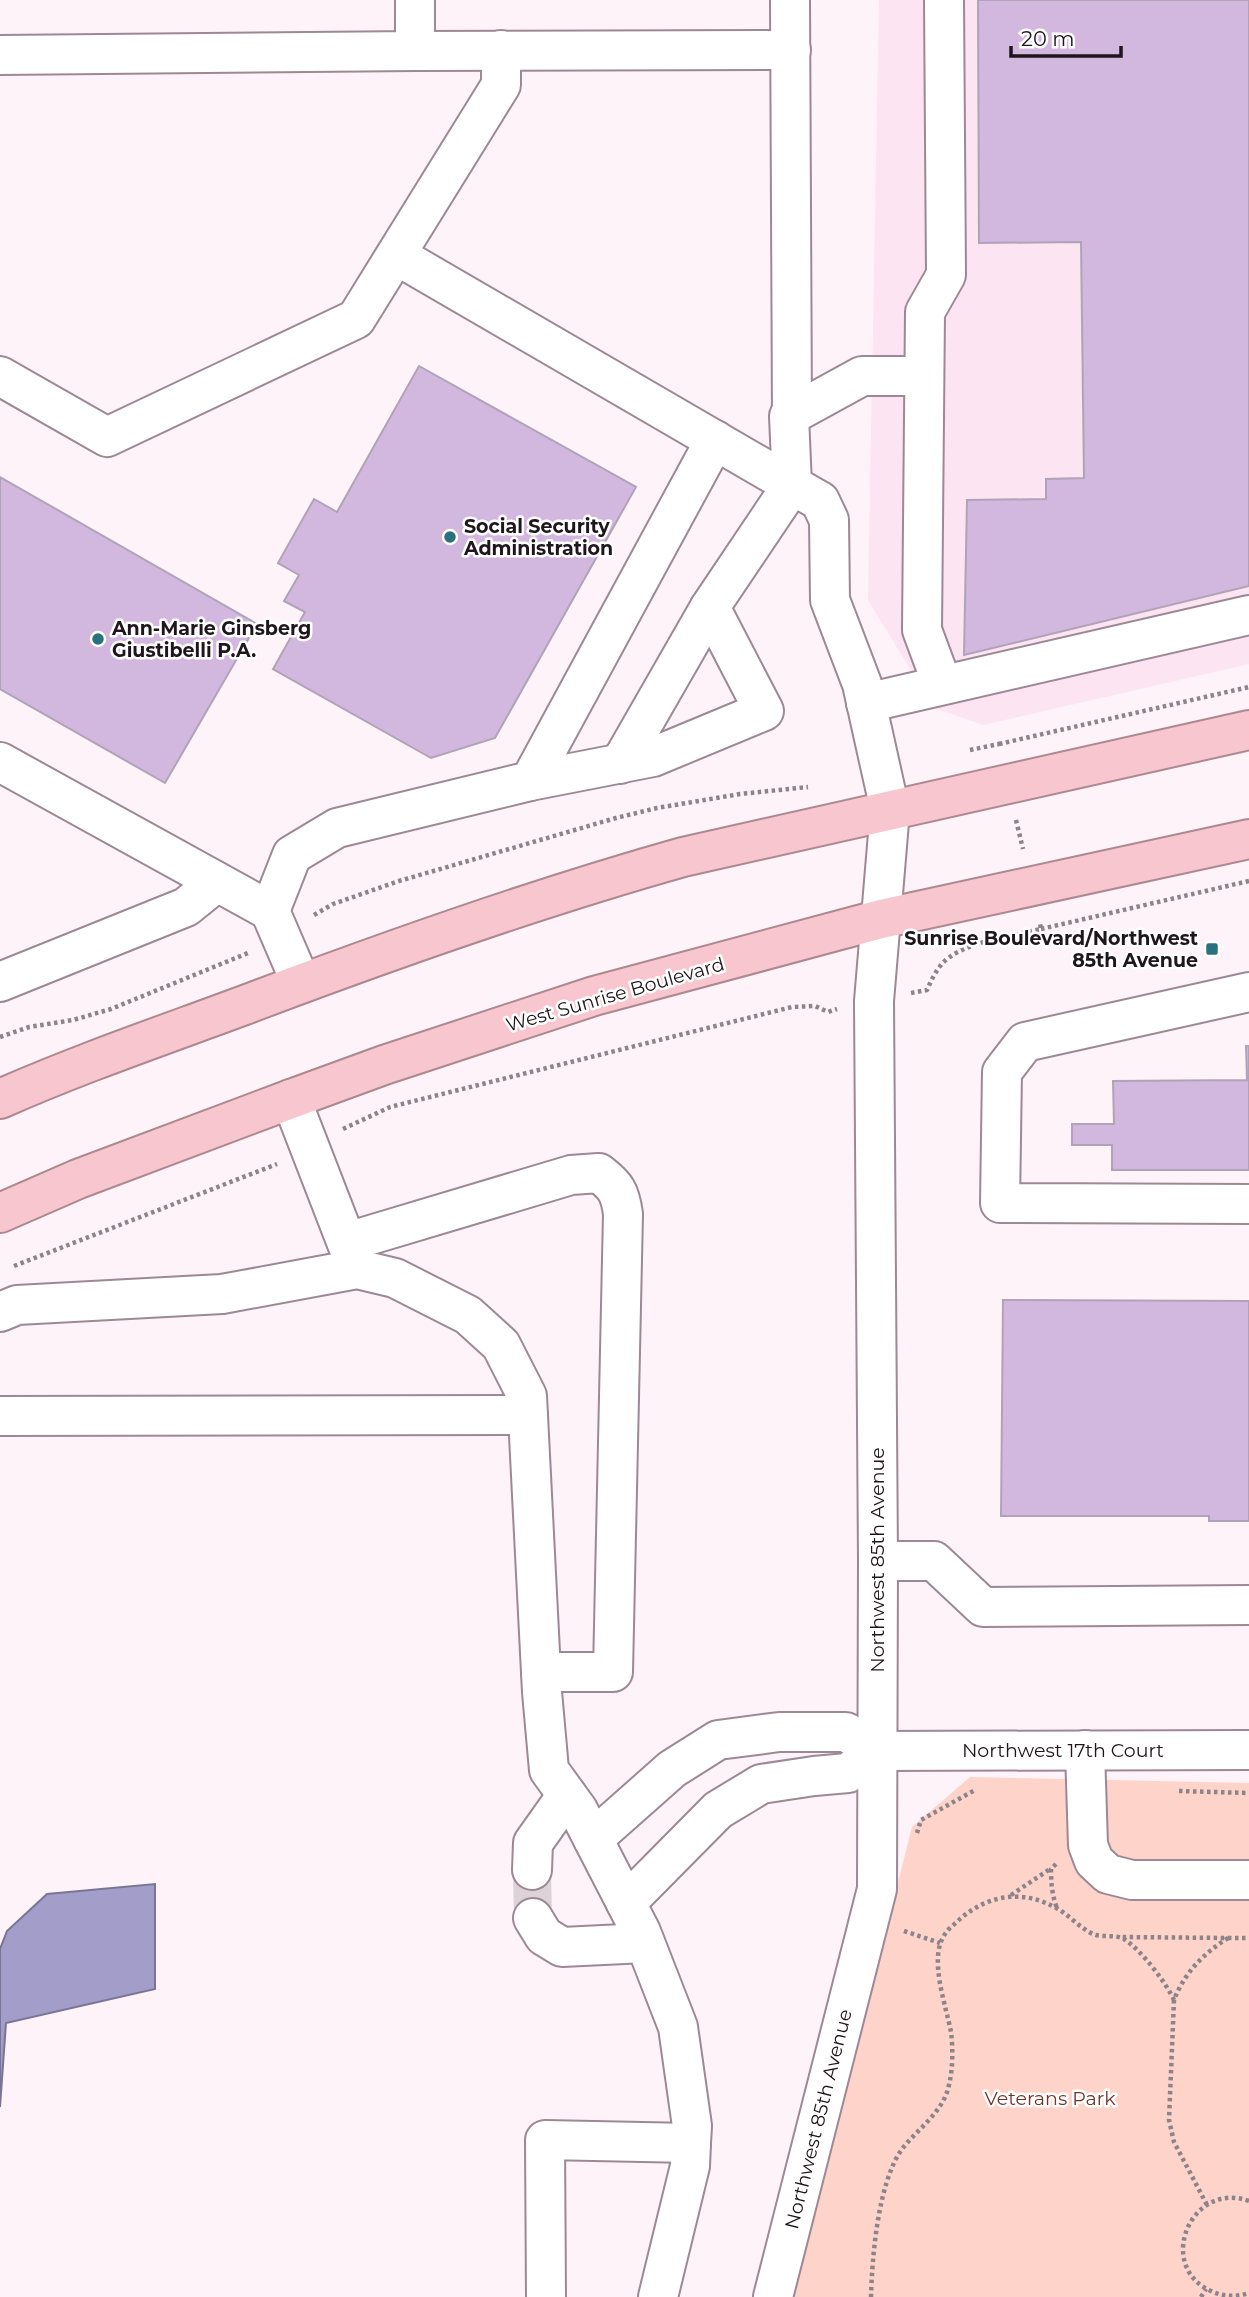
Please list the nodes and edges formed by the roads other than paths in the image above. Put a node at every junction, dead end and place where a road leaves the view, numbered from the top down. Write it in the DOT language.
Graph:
graph roads {
  1 [pos="415,0"];
  2 [pos="790,0"];
  3 [pos="944,0"];
  4 [pos="501,50"];
  5 [pos="790,50"];
  6 [pos="415,51"];
  7 [pos="0,55"];
  8 [pos="396,255"];
  9 [pos="0,376"];
  10 [pos="924,376"];
  11 [pos="792,415"];
  12 [pos="715,440"];
  13 [pos="792,485"];
  14 [pos="710,607"];
  15 [pos="1249,615"];
  16 [pos="942,684"];
  17 [pos="866,703"];
  18 [pos="1249,730"];
  19 [pos="0,762"];
  20 [pos="620,764"];
  21 [pos="530,782"];
  22 [pos="890,810"];
  23 [pos="1249,839"];
  24 [pos="217,882"];
  25 [pos="270,911"];
  26 [pos="881,919"];
  27 [pos="0,982"];
  28 [pos="301,984"];
  29 [pos="1249,992"];
  30 [pos="0,1099"];
  31 [pos="292,1099"];
  32 [pos="1249,1204"];
  33 [pos="0,1213"];
  34 [pos="352,1255"];
  35 [pos="0,1312"];
  36 [pos="528,1415"];
  37 [pos="0,1416"];
  38 [pos="878,1561"];
  39 [pos="1249,1605"];
  40 [pos="541,1672"];
  41 [pos="1085,1750"];
  42 [pos="1249,1750"];
  43 [pos="877,1751"];
  44 [pos="567,1795"];
  45 [pos="593,1839"];
  46 [pos="532,1870"];
  47 [pos="1249,1880"];
  48 [pos="626,1903"];
  49 [pos="533,1919"];
  50 [pos="645,1943"];
  51 [pos="691,2143"];
  52 [pos="546,2297"];
  53 [pos="659,2297"];
  54 [pos="773,2297"];
  1 -- 6 [label="street"];
  2 -- 5 [label="street"];
  3 -- 10 [label="street"];
  4 -- 5 [label="street"];
  4 -- 6 [label="street"];
  4 -- 8 [label="street"];
  5 -- 11 [label="street"];
  6 -- 7 [label="street"];
  8 -- 9 [label="street"];
  8 -- 12 [label="street, Northwest 85th Avenue"];
  10 -- 11 [label="street"];
  10 -- 16 [label="street"];
  11 -- 13 [label="street"];
  12 -- 13 [label="street, Northwest 85th Avenue"];
  12 -- 21 [label="street"];
  13 -- 14 [label="street"];
  13 -- 17 [label="street, Northwest 85th Avenue"];
  14 -- 20 [label="street"];
  14 -- 20 [label="street"];
  15 -- 16 [label="street"];
  16 -- 17 [label="street"];
  17 -- 22 [label="street, Northwest 85th Avenue"];
  18 -- 22 [label="highway"];
  19 -- 24 [label="street"];
  20 -- 21 [label="street"];
  21 -- 25 [label="street"];
  22 -- 26 [label="street, Northwest 85th Avenue"];
  22 -- 28 [label="highway"];
  23 -- 26 [label="highway, West Sunrise Boulevard"];
  24 -- 25 [label="street"];
  24 -- 27 [label="street"];
  25 -- 28 [label="street"];
  26 -- 31 [label="highway, West Sunrise Boulevard"];
  26 -- 38 [label="street, Northwest 85th Avenue"];
  28 -- 30 [label="highway"];
  29 -- 32 [label="street"];
  31 -- 33 [label="highway, West Sunrise Boulevard"];
  31 -- 34 [label="street"];
  34 -- 35 [label="street"];
  34 -- 36 [label="street"];
  34 -- 40 [label="street"];
  36 -- 37 [label="street"];
  36 -- 40 [label="street"];
  38 -- 39 [label="street"];
  38 -- 43 [label="street, Northwest 85th Avenue"];
  40 -- 44 [label="street"];
  41 -- 42 [label="street, Northwest 17th Court"];
  41 -- 43 [label="street, Northwest 17th Court"];
  41 -- 47 [label="street"];
  43 -- 45 [label="street"];
  43 -- 48 [label="street"];
  43 -- 54 [label="street, Northwest 85th Avenue"];
  44 -- 45 [label="street"];
  44 -- 46 [label="street"];
  45 -- 48 [label="street"];
  48 -- 50 [label="street"];
  49 -- 50 [label="street"];
  50 -- 51 [label="street"];
  51 -- 52 [label="street"];
  51 -- 53 [label="street"];
}
